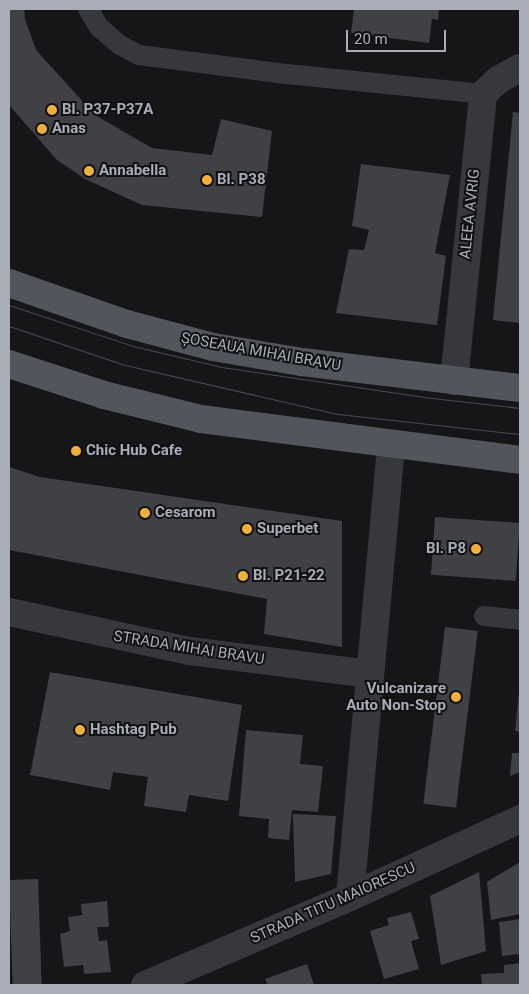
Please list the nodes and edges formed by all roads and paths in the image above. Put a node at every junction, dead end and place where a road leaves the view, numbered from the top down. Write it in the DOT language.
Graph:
graph roads {
  1 [pos="88,9"];
  2 [pos="520,68"];
  3 [pos="483,94"];
  4 [pos="9,283"];
  5 [pos="9,364"];
  6 [pos="454,381"];
  7 [pos="520,388"];
  8 [pos="391,446"];
  9 [pos="520,460"];
  10 [pos="9,612"];
  11 [pos="484,616"];
  12 [pos="520,620"];
  13 [pos="370,674"];
  14 [pos="520,819"];
  15 [pos="350,897"];
  16 [pos="145,985"];
  1 -- 3 [label="lane"];
  2 -- 3 [label="street"];
  3 -- 6 [label="street, ALEEA AVRIG"];
  4 -- 6 [label="main road, ȘOSEAUA MIHAI BRAVU"];
  5 -- 8 [label="main road"];
  6 -- 7 [label="main road, ȘOSEAUA MIHAI BRAVU"];
  8 -- 9 [label="main road"];
  8 -- 13 [label="street"];
  10 -- 13 [label="street, STRADA MIHAI BRAVU"];
  11 -- 12 [label="lane"];
  13 -- 15 [label="street"];
  14 -- 15 [label="street, STRADA TITU MAIORESCU"];
  15 -- 16 [label="street, STRADA TITU MAIORESCU"];
}
